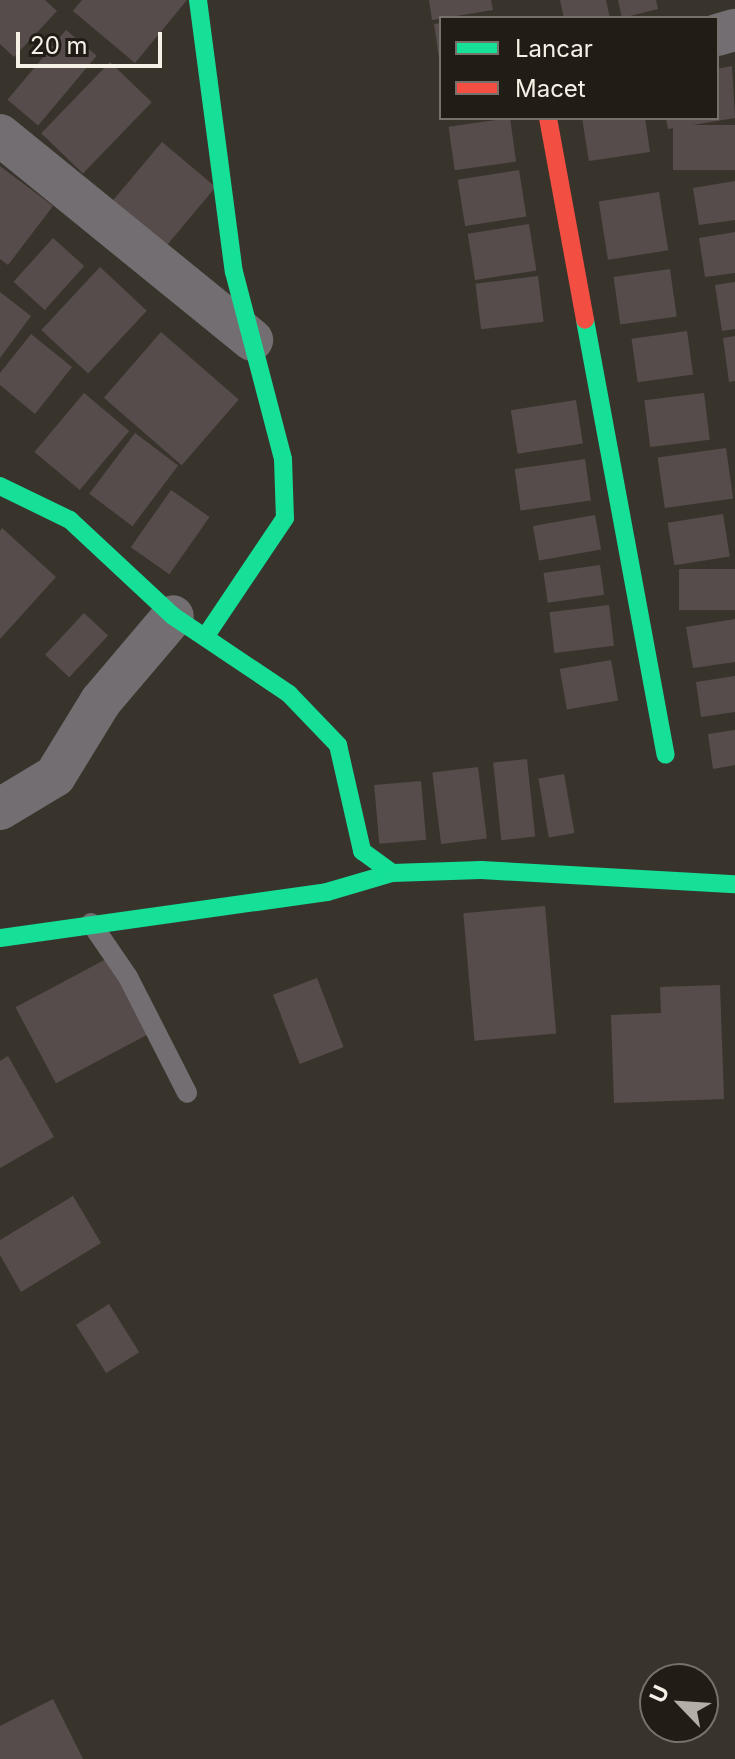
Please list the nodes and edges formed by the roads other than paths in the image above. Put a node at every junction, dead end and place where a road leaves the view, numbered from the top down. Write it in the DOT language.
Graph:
graph roads {
  1 [pos="198,0"];
  2 [pos="548,120"];
  3 [pos="0,135"];
  4 [pos="252,340"];
  5 [pos="0,486"];
  6 [pos="189,626"];
  7 [pos="666,755"];
  8 [pos="0,809"];
  9 [pos="392,873"];
  10 [pos="735,884"];
  11 [pos="91,923"];
  12 [pos="0,938"];
  13 [pos="187,1093"];
  1 -- 4 [label="street"];
  2 -- 7 [label="street"];
  3 -- 4 [label="street"];
  4 -- 6 [label="street"];
  5 -- 6 [label="street"];
  6 -- 8 [label="street"];
  6 -- 9 [label="street"];
  9 -- 10 [label="street"];
  9 -- 11 [label="street"];
  11 -- 12 [label="street"];
  11 -- 13 [label="lane"];
}
